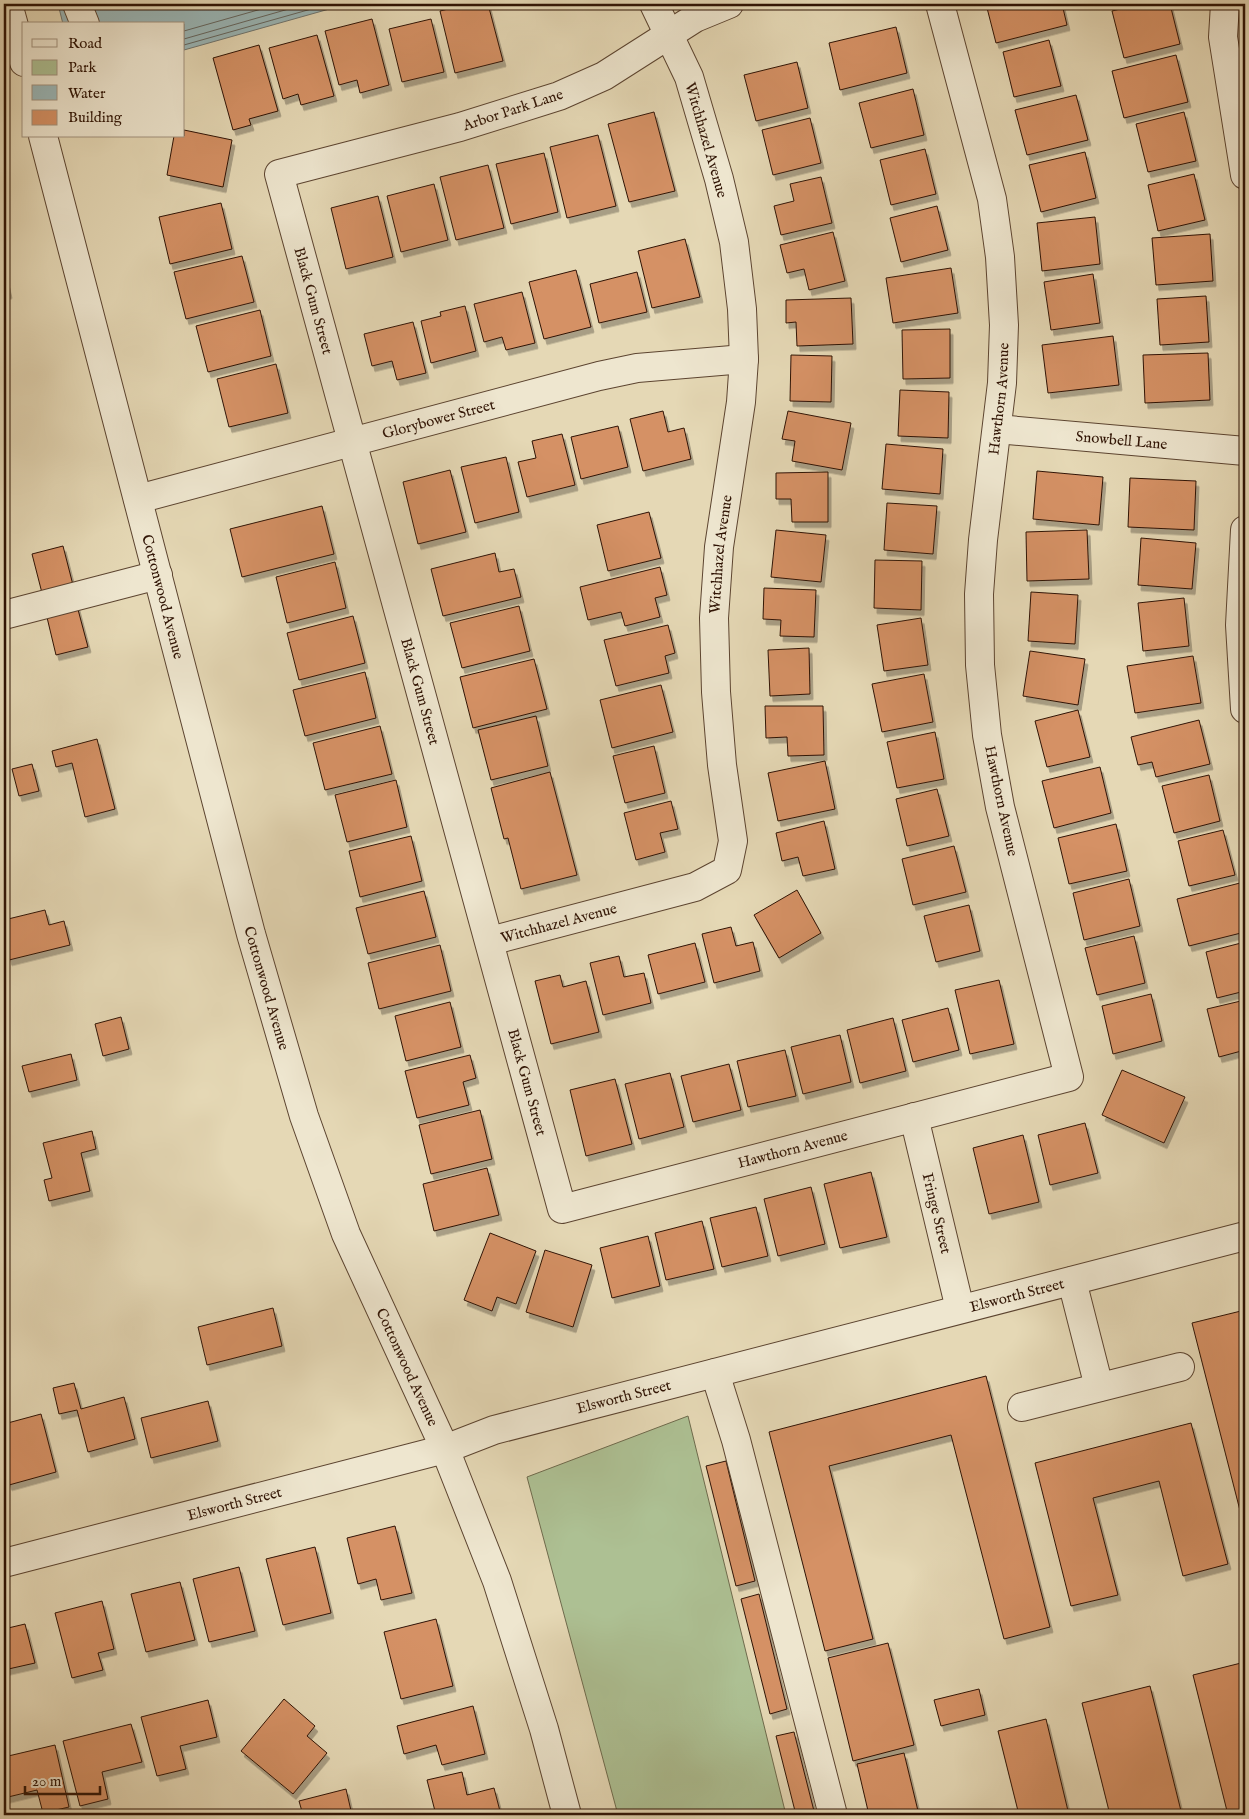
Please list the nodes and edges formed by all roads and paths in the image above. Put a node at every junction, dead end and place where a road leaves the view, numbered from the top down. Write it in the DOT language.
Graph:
graph roads {
  1 [pos="8,4"];
  2 [pos="77,4"];
  3 [pos="654,4"];
  4 [pos="729,4"];
  5 [pos="940,4"];
  6 [pos="1225,4"];
  7 [pos="84,22"];
  8 [pos="669,34"];
  9 [pos="22,55"];
  10 [pos="44,138"];
  11 [pos="1244,158"];
  12 [pos="280,174"];
  13 [pos="744,359"];
  14 [pos="997,428"];
  15 [pos="352,443"];
  16 [pos="1245,451"];
  17 [pos="138,499"];
  18 [pos="1245,530"];
  19 [pos="158,574"];
  20 [pos="4,615"];
  21 [pos="1245,708"];
  22 [pos="490,941"];
  23 [pos="914,1117"];
  24 [pos="562,1209"];
  25 [pos="1245,1236"];
  26 [pos="1072,1281"];
  27 [pos="960,1309"];
  28 [pos="1180,1367"];
  29 [pos="715,1373"];
  30 [pos="1099,1387"];
  31 [pos="1022,1407"];
  32 [pos="445,1449"];
  33 [pos="4,1563"];
  34 [pos="567,1815"];
  35 [pos="833,1815"];
  1 -- 9 [label="street"];
  2 -- 7 [label="street"];
  3 -- 8 [label="street, Witchhazel Avenue"];
  4 -- 8 [label="street, Arbor Park Lane"];
  5 -- 14 [label="street, Hawthorn Avenue"];
  6 -- 11 [label="street"];
  8 -- 12 [label="street, Arbor Park Lane"];
  8 -- 13 [label="street, Witchhazel Avenue"];
  10 -- 17 [label="street, Cottonwood Avenue"];
  12 -- 15 [label="street, Black Gum Street"];
  13 -- 15 [label="street, Glorybower Street"];
  13 -- 22 [label="street, Witchhazel Avenue"];
  14 -- 16 [label="street, Snowbell Lane"];
  14 -- 23 [label="street, Hawthorn Avenue"];
  15 -- 17 [label="street, Glorybower Street"];
  15 -- 22 [label="street, Black Gum Street"];
  17 -- 19 [label="street, Cottonwood Avenue"];
  18 -- 21 [label="street"];
  19 -- 20 [label="street"];
  19 -- 32 [label="street, Cottonwood Avenue"];
  22 -- 24 [label="street, Black Gum Street"];
  23 -- 24 [label="street, Hawthorn Avenue"];
  23 -- 27 [label="street, Fringe Street"];
  25 -- 26 [label="street, Elsworth Street"];
  26 -- 27 [label="street, Elsworth Street"];
  26 -- 30 [label="street"];
  27 -- 29 [label="street, Elsworth Street"];
  28 -- 30 [label="street"];
  29 -- 32 [label="street, Elsworth Street"];
  29 -- 35 [label="street"];
  30 -- 31 [label="street"];
  32 -- 33 [label="street, Elsworth Street"];
  32 -- 34 [label="street, Cottonwood Avenue"];
}
